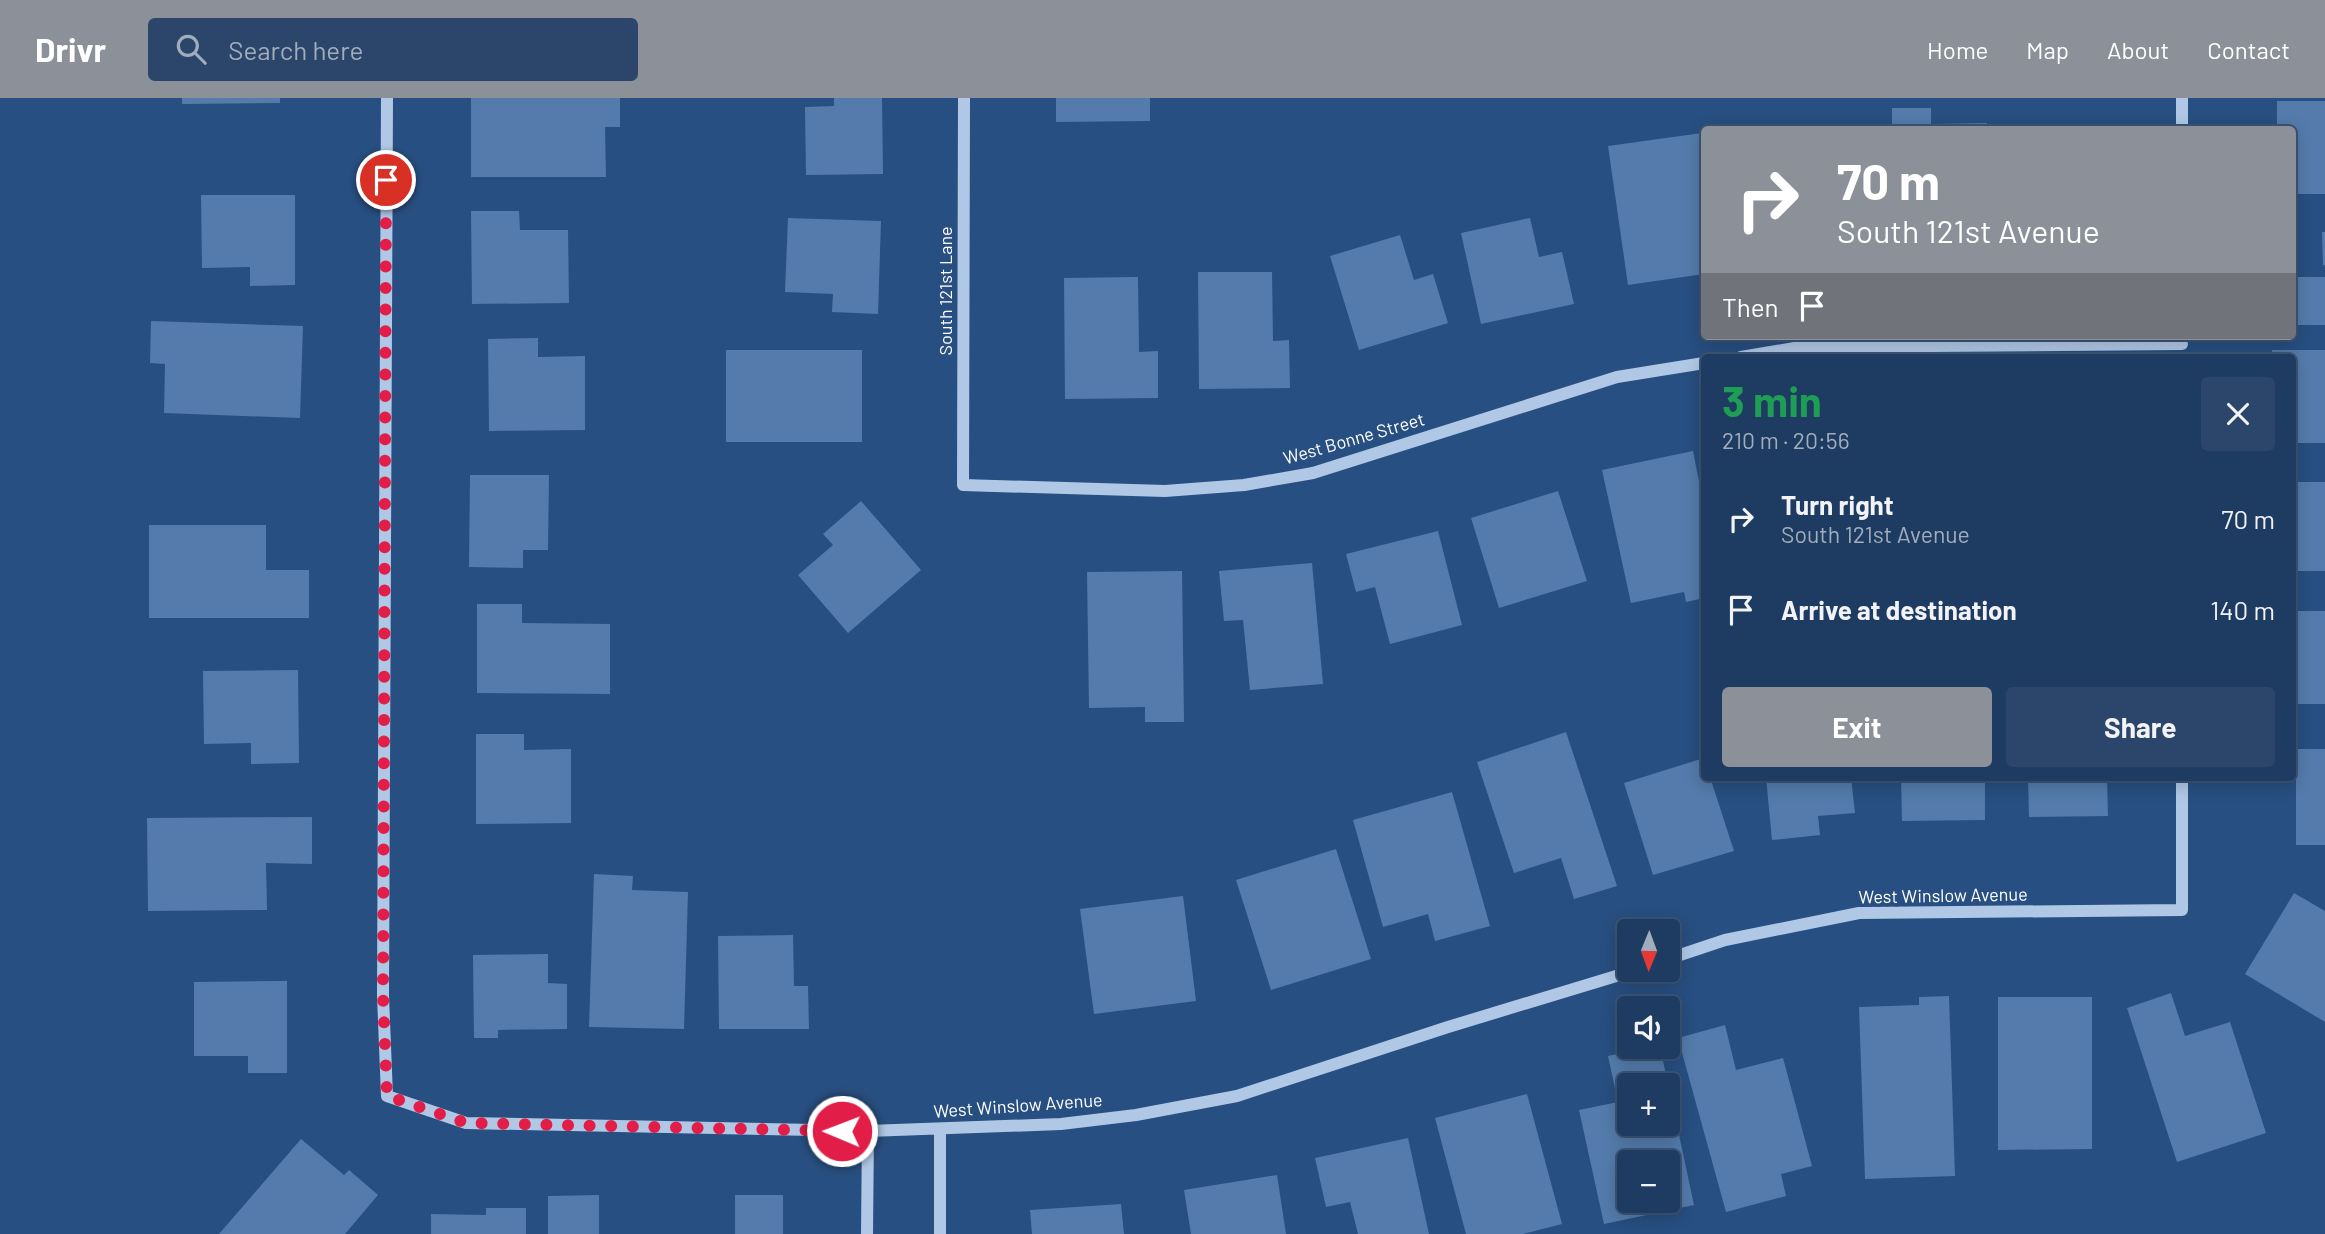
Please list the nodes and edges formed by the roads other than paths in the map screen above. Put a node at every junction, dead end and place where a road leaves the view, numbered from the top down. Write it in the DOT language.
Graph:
graph roads {
  1 [pos="387,98"];
  2 [pos="964,98"];
  3 [pos="2182,98"];
  4 [pos="2182,126"];
  5 [pos="2182,346"];
  6 [pos="1759,354"];
  7 [pos="1701,363"];
  8 [pos="963,485"];
  9 [pos="2182,781"];
  10 [pos="1680,955"];
  11 [pos="1617,976"];
  12 [pos="940,1130"];
  13 [pos="869,1131"];
  14 [pos="867,1234"];
  15 [pos="940,1234"];
  1 -- 13 [label="street, West Winslow Avenue"];
  2 -- 8 [label="street, South 121st Lane"];
  3 -- 4 [label="street"];
  5 -- 6 [label="street"];
  7 -- 8 [label="street, West Bonne Street"];
  9 -- 10 [label="street, West Winslow Avenue"];
  11 -- 12 [label="street, West Winslow Avenue"];
  12 -- 13 [label="street, West Winslow Avenue"];
  12 -- 15 [label="street"];
  13 -- 14 [label="street"];
}
